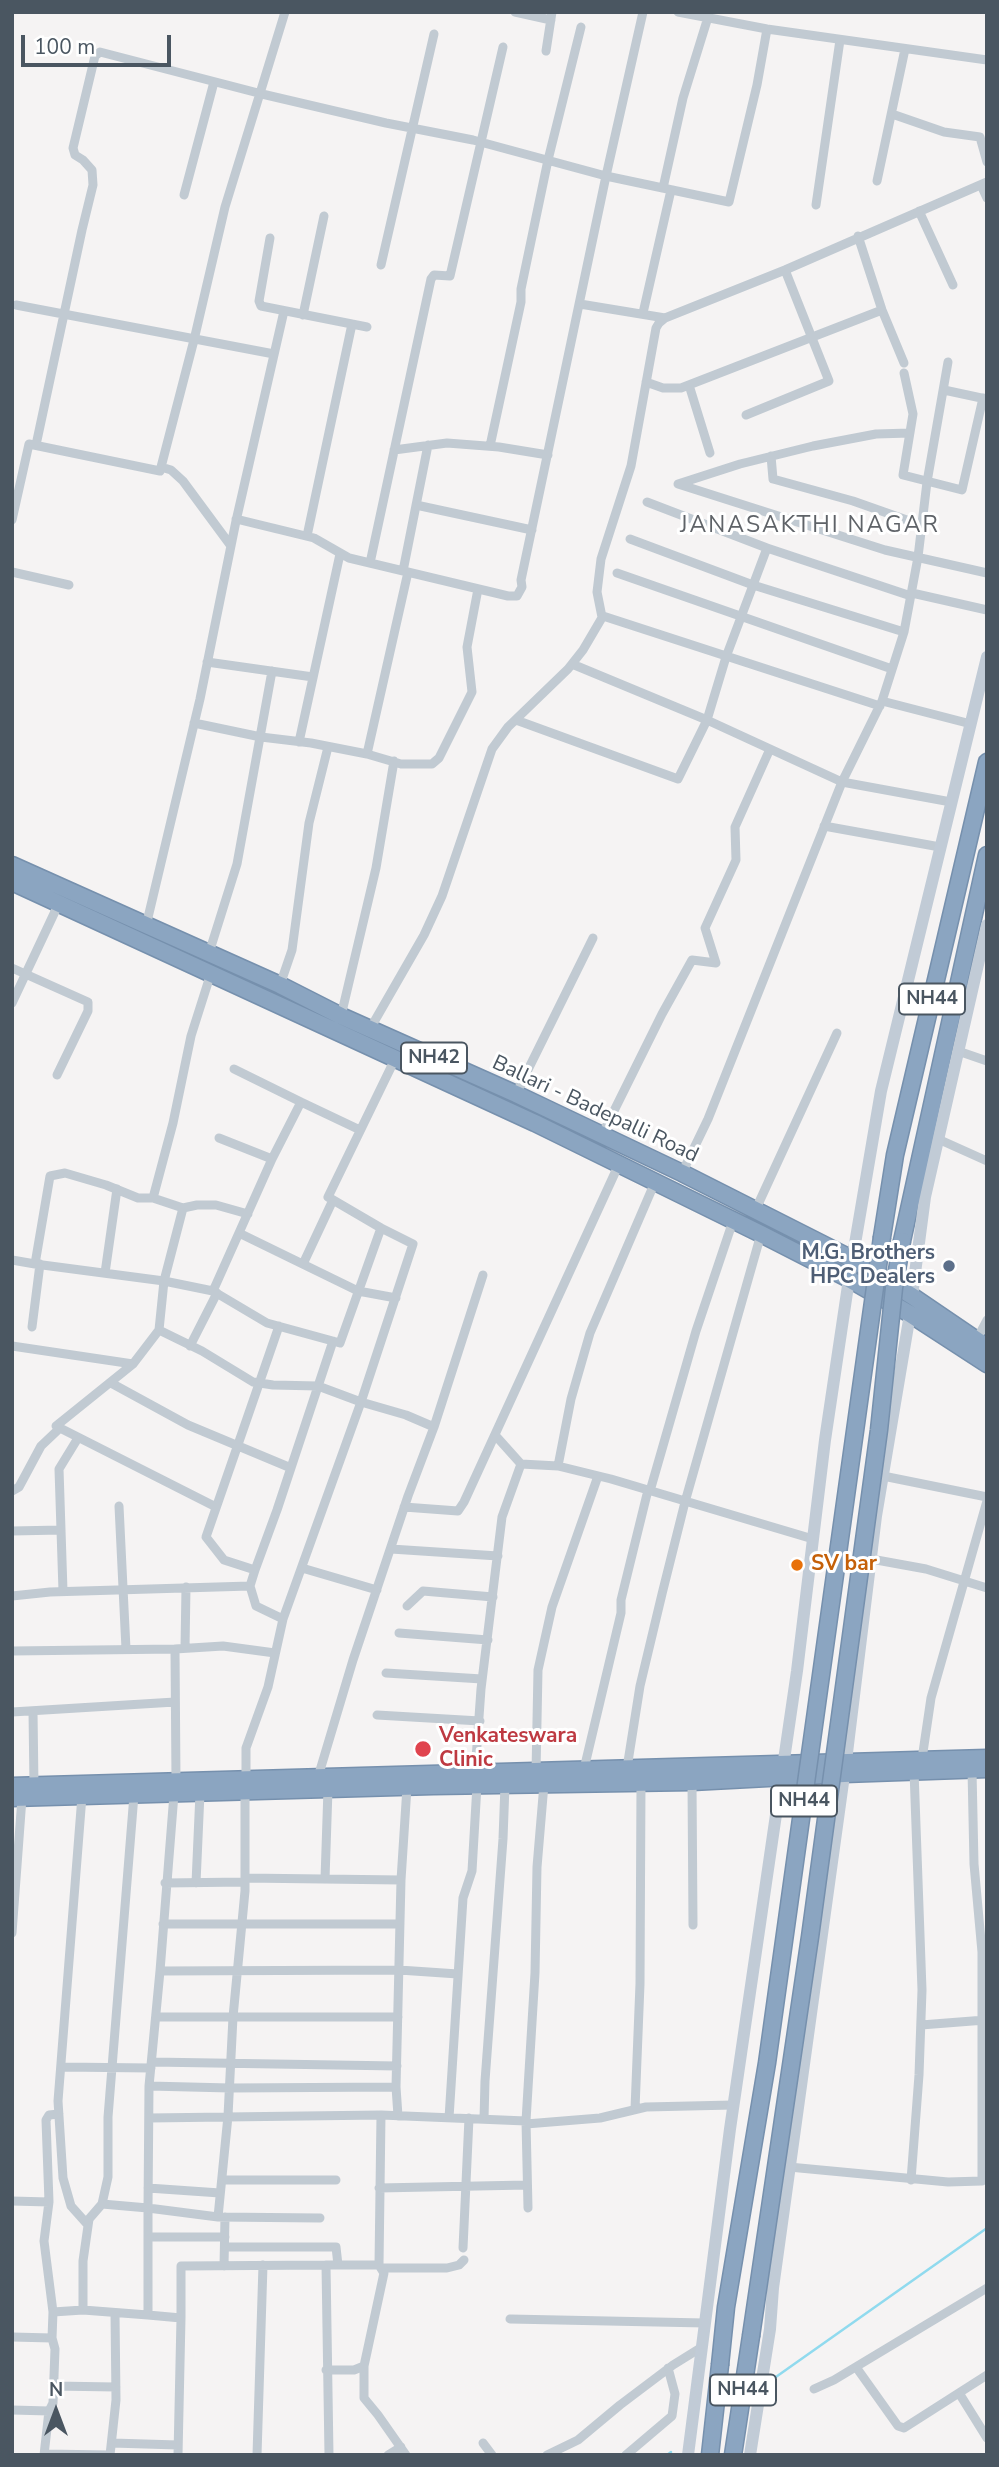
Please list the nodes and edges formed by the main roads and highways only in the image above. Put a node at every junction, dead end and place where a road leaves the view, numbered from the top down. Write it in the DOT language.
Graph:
graph roads {
  1 [pos="987,762"];
  2 [pos="987,855"];
  3 [pos="12,864"];
  4 [pos="12,882"];
  5 [pos="608,1138"];
  6 [pos="603,1156"];
  7 [pos="912,1296"];
  8 [pos="910,1314"];
  9 [pos="982,1343"];
  10 [pos="987,1364"];
  11 [pos="987,1758"];
  12 [pos="918,1765"];
  13 [pos="979,1770"];
  14 [pos="782,1771"];
  15 [pos="540,1778"];
  16 [pos="476,1779"];
  17 [pos="323,1783"];
  18 [pos="246,1786"];
  19 [pos="175,1788"];
  20 [pos="23,1793"];
  21 [pos="710,2455"];
  22 [pos="733,2455"];
  1 -- 21 [label="highway, NH44, bridge"];
  2 -- 22 [label="highway, NH44, bridge"];
  3 -- 5 [label="highway, Ballari - Badepalli Road / NH42"];
  4 -- 6 [label="highway, Ballari - Badepalli Road / NH42"];
  5 -- 6 [label="highway"];
  5 -- 7 [label="highway, Ballari - Badepalli Road / NH42"];
  6 -- 8 [label="highway, Ballari - Badepalli Road / NH42"];
  7 -- 8 [label="highway"];
  7 -- 9 [label="highway"];
  8 -- 10 [label="highway"];
  11 -- 12 [label="highway"];
  12 -- 13 [label="highway"];
  12 -- 14 [label="highway"];
  14 -- 15 [label="highway"];
  14 -- 15 [label="highway"];
  15 -- 16 [label="highway"];
  15 -- 16 [label="highway"];
  16 -- 17 [label="highway"];
  16 -- 17 [label="highway"];
  17 -- 18 [label="highway"];
  18 -- 19 [label="highway"];
  18 -- 19 [label="highway"];
  19 -- 20 [label="highway"];
  19 -- 20 [label="highway"];
}
